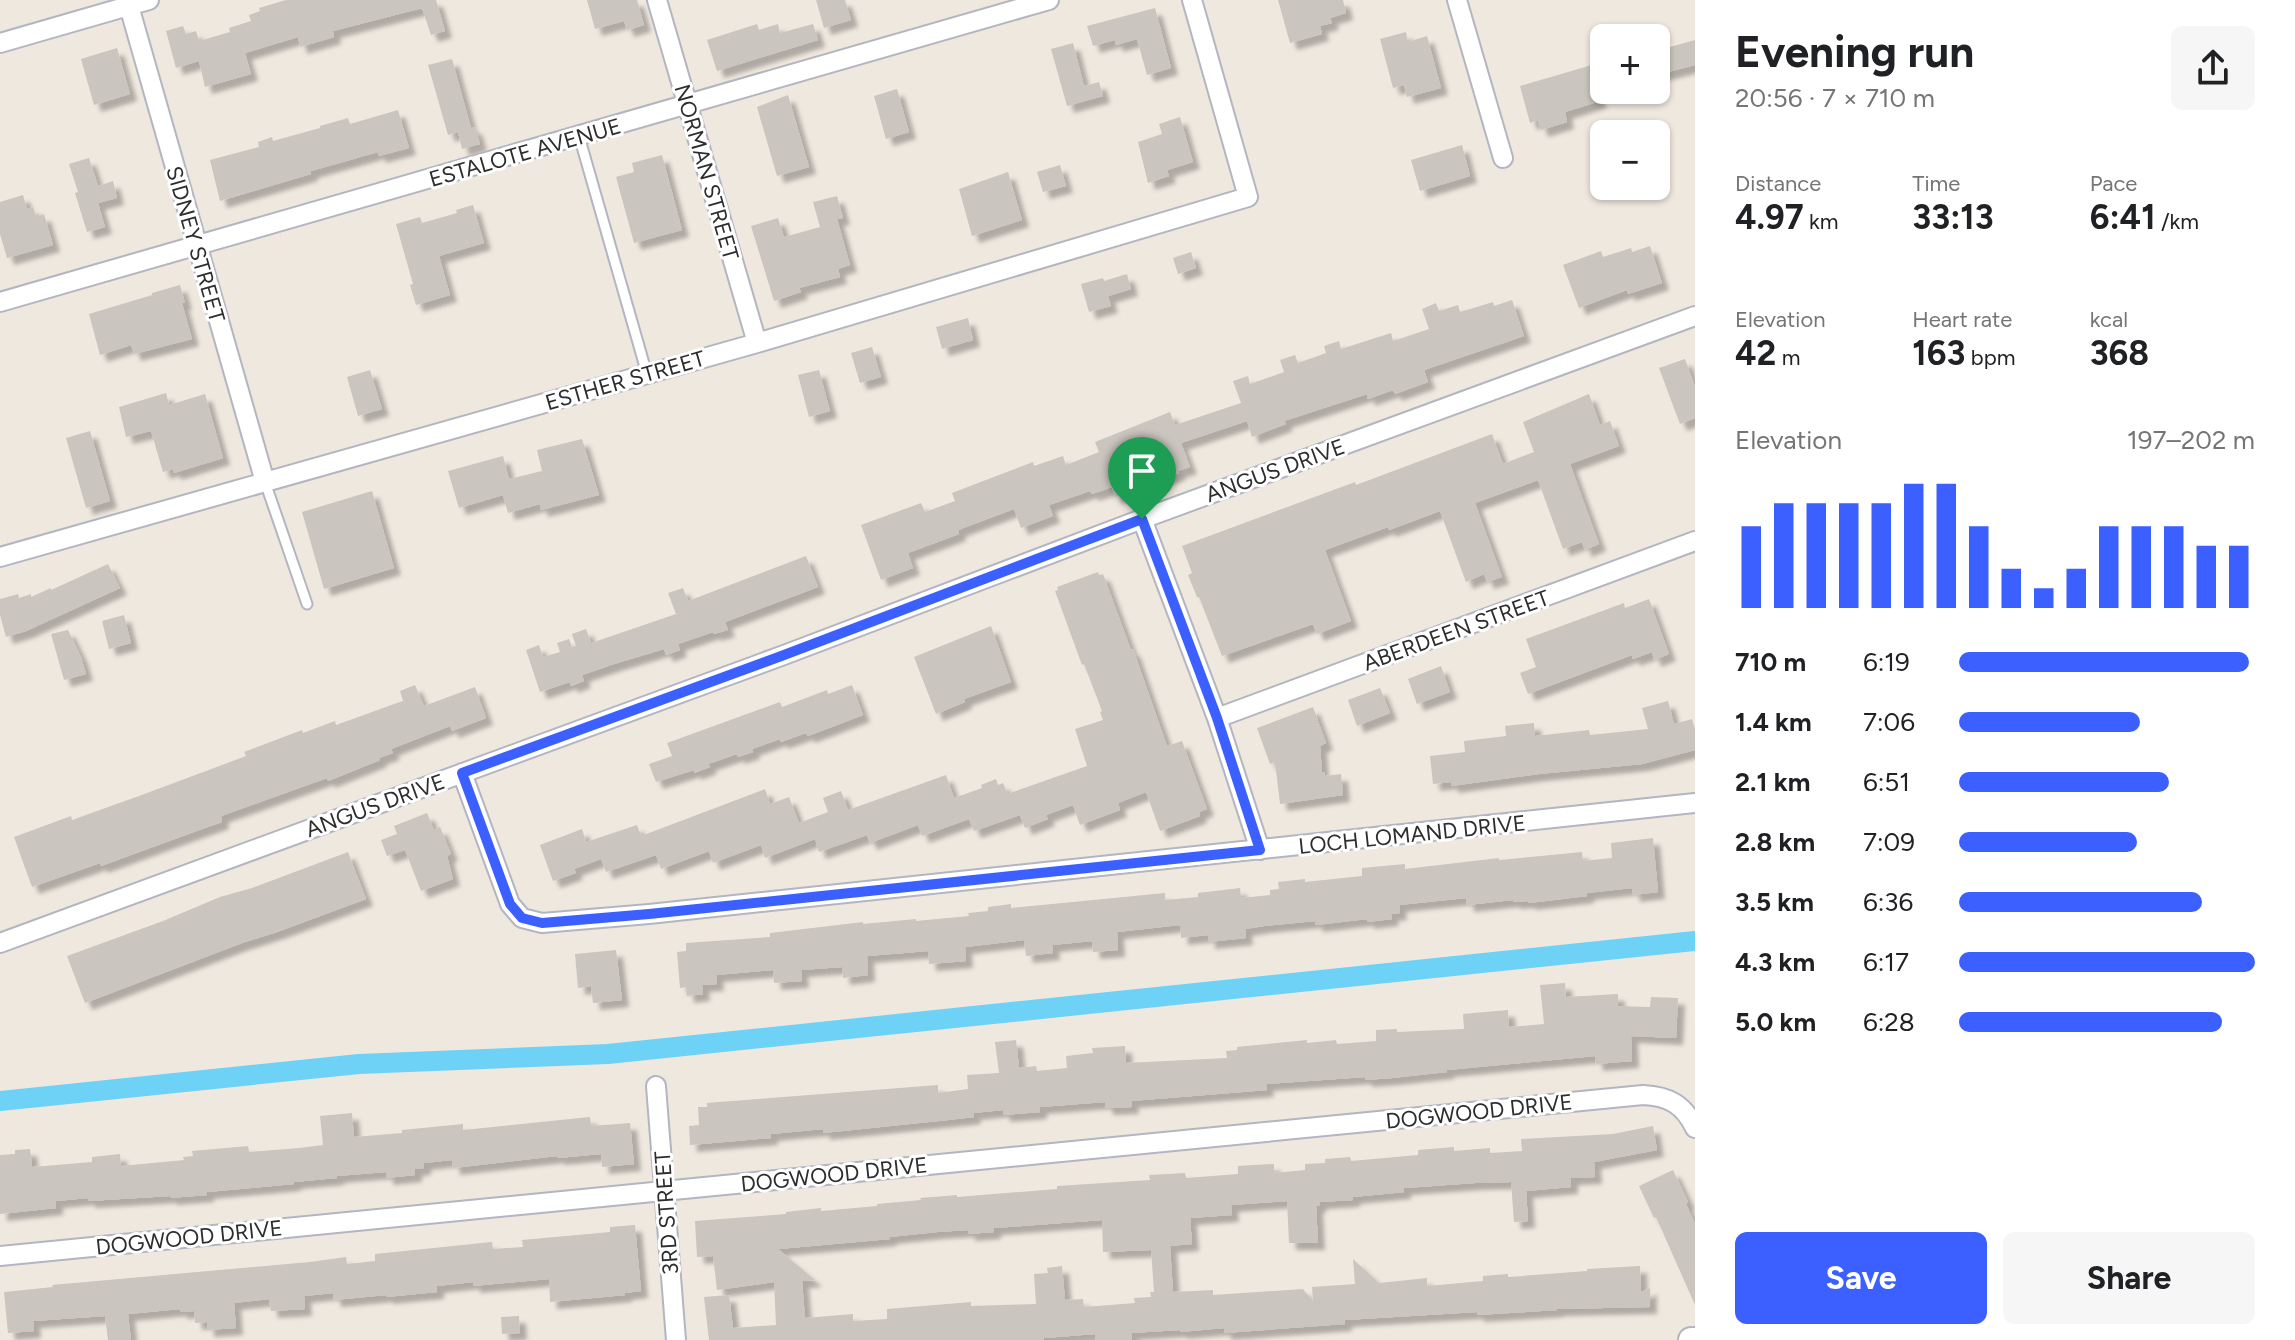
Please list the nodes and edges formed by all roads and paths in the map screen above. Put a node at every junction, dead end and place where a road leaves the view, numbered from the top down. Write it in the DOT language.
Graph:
graph roads {
  1 [pos="149,0"];
  2 [pos="657,0"];
  3 [pos="1049,0"];
  4 [pos="1192,0"];
  5 [pos="1457,0"];
  6 [pos="129,6"];
  7 [pos="0,43"];
  8 [pos="688,105"];
  9 [pos="579,136"];
  10 [pos="1503,158"];
  11 [pos="196,246"];
  12 [pos="0,302"];
  13 [pos="1695,316"];
  14 [pos="757,343"];
  15 [pos="647,374"];
  16 [pos="265,482"];
  17 [pos="1142,519"];
  18 [pos="1695,541"];
  19 [pos="0,557"];
  20 [pos="307,604"];
  21 [pos="1217,718"];
  22 [pos="462,773"];
  23 [pos="1695,803"];
  24 [pos="1260,850"];
  25 [pos="0,943"];
  26 [pos="656,1086"];
  27 [pos="1695,1128"];
  28 [pos="664,1191"];
  29 [pos="0,1256"];
  30 [pos="676,1340"];
  1 -- 6 [label="street"];
  2 -- 8 [label="street, NORMAN STREET"];
  3 -- 8 [label="street, ESTALOTE AVENUE"];
  4 -- 14 [label="street, ESTHER STREET"];
  5 -- 10 [label="street"];
  6 -- 7 [label="street"];
  6 -- 11 [label="street, SIDNEY STREET"];
  8 -- 9 [label="street, ESTALOTE AVENUE"];
  8 -- 14 [label="street, NORMAN STREET"];
  9 -- 11 [label="street, ESTALOTE AVENUE"];
  9 -- 15 [label="lane"];
  11 -- 12 [label="street, ESTALOTE AVENUE"];
  11 -- 16 [label="street, SIDNEY STREET"];
  13 -- 17 [label="street, ANGUS DRIVE"];
  14 -- 15 [label="street, ESTHER STREET"];
  15 -- 16 [label="street, ESTHER STREET"];
  16 -- 19 [label="street, ESTHER STREET"];
  16 -- 20 [label="lane"];
  17 -- 21 [label="street"];
  17 -- 22 [label="street, ANGUS DRIVE"];
  18 -- 21 [label="street, ABERDEEN STREET"];
  21 -- 24 [label="street"];
  22 -- 24 [label="street, LOCH LOMAND DRIVE"];
  22 -- 25 [label="street, ANGUS DRIVE"];
  23 -- 24 [label="street, LOCH LOMAND DRIVE"];
  26 -- 28 [label="street, 3RD STREET"];
  27 -- 28 [label="street, DOGWOOD DRIVE"];
  28 -- 29 [label="street, DOGWOOD DRIVE"];
  28 -- 30 [label="street, 3RD STREET"];
}
